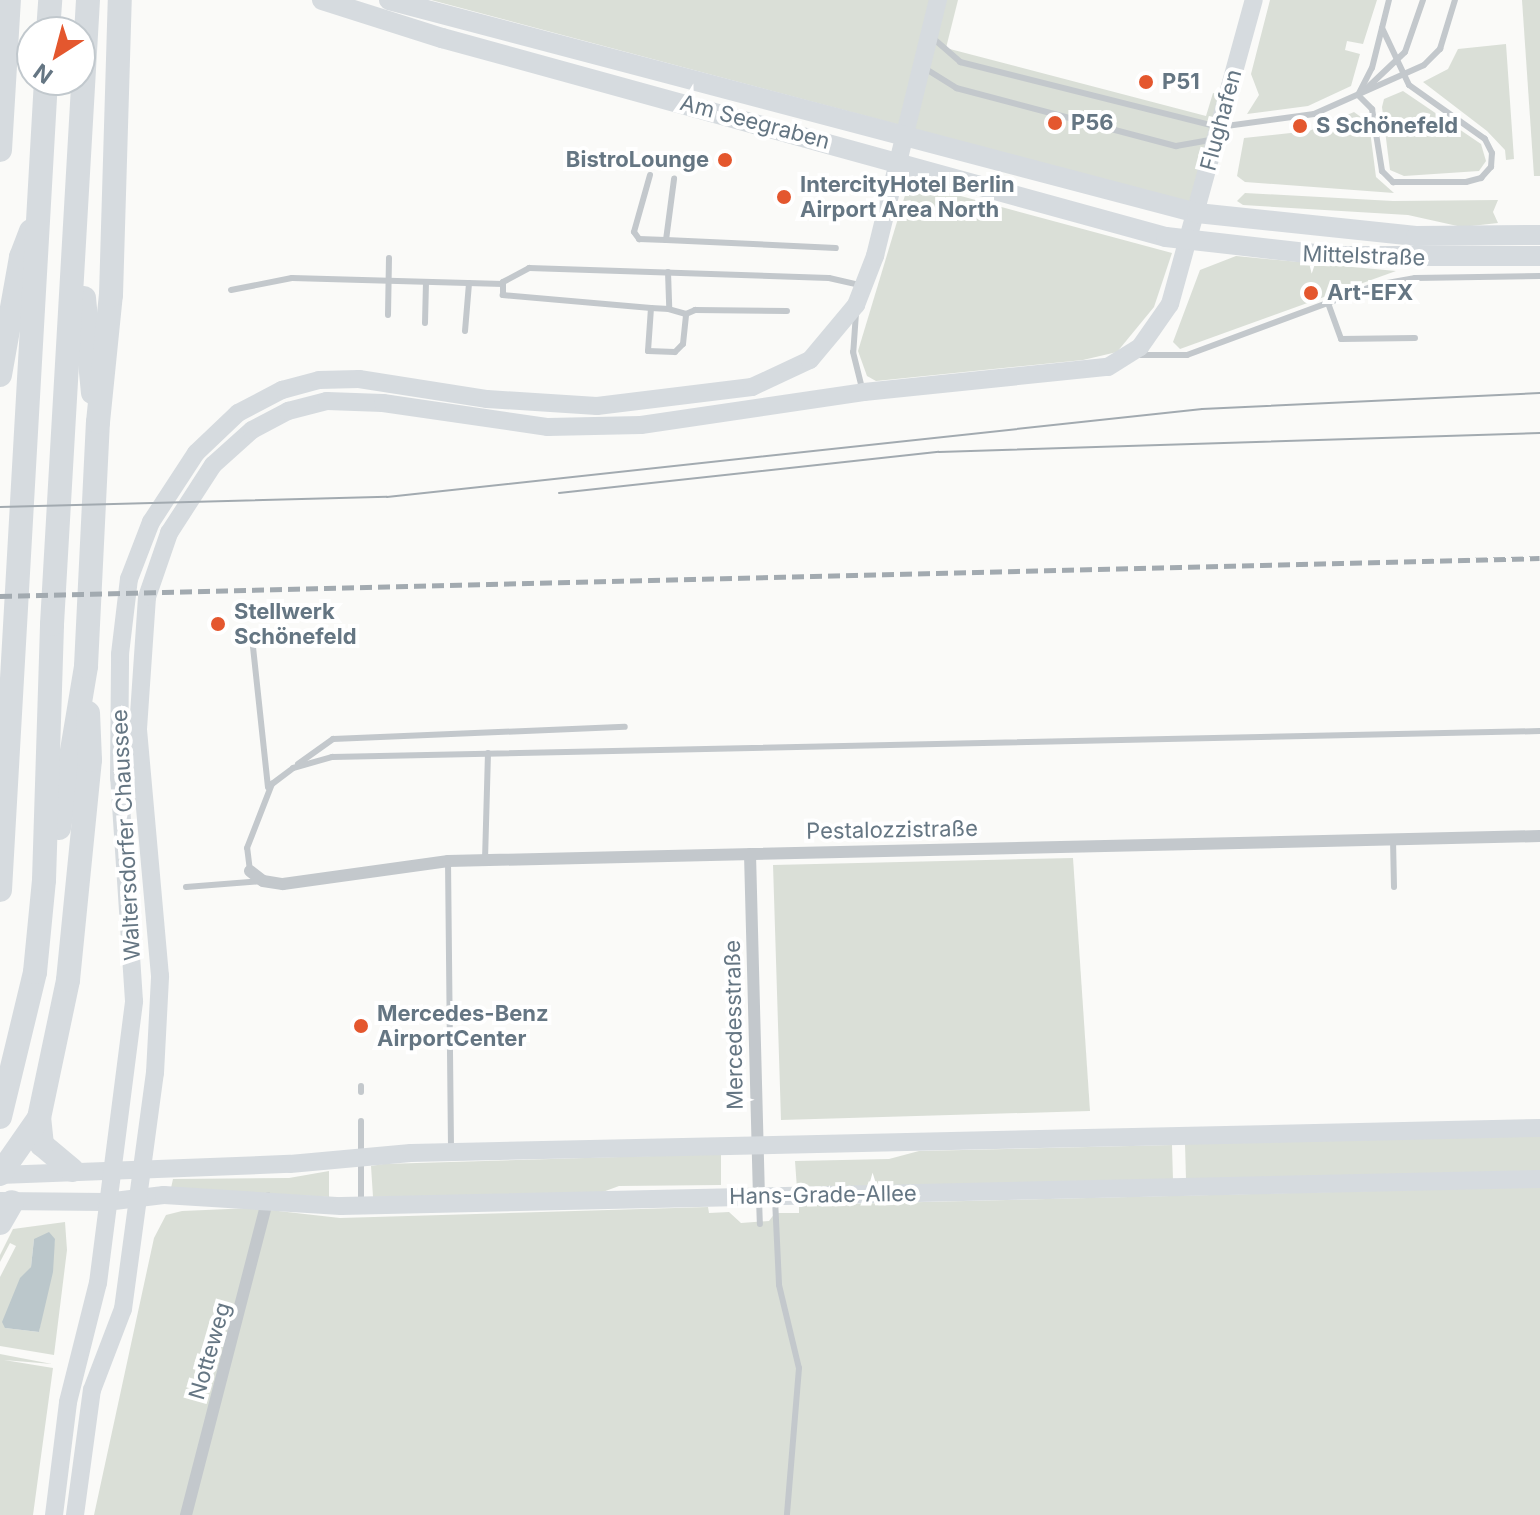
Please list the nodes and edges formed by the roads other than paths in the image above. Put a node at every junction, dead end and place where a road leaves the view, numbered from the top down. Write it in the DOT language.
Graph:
graph roads {
  1 [pos="9,0"];
  2 [pos="88,0"];
  3 [pos="120,0"];
  4 [pos="131,0"];
  5 [pos="322,0"];
  6 [pos="389,0"];
  7 [pos="938,0"];
  8 [pos="1254,0"];
  9 [pos="1389,0"];
  10 [pos="1423,0"];
  11 [pos="1455,0"];
  12 [pos="123,27"];
  13 [pos="1382,28"];
  14 [pos="929,33"];
  15 [pos="921,63"];
  16 [pos="1396,63"];
  17 [pos="1412,70"];
  18 [pos="1402,75"];
  19 [pos="1409,85"];
  20 [pos="1358,95"];
  21 [pos="45,96"];
  22 [pos="1217,133"];
  23 [pos="902,138"];
  24 [pos="0,150"];
  25 [pos="897,161"];
  26 [pos="650,175"];
  27 [pos="674,179"];
  28 [pos="39,210"];
  29 [pos="1197,213"];
  30 [pos="1540,235"];
  31 [pos="666,240"];
  32 [pos="1189,240"];
  33 [pos="836,248"];
  34 [pos="1540,256"];
  35 [pos="389,258"];
  36 [pos="668,272"];
  37 [pos="74,273"];
  38 [pos="1540,276"];
  39 [pos="388,281"];
  40 [pos="426,282"];
  41 [pos="469,283"];
  42 [pos="503,284"];
  43 [pos="863,286"];
  44 [pos="231,290"];
  45 [pos="1328,303"];
  46 [pos="856,305"];
  47 [pos="651,308"];
  48 [pos="669,309"];
  49 [pos="787,311"];
  50 [pos="686,314"];
  51 [pos="388,315"];
  52 [pos="425,323"];
  53 [pos="465,331"];
  54 [pos="1415,338"];
  55 [pos="1131,355"];
  56 [pos="0,375"];
  57 [pos="864,392"];
  58 [pos="98,422"];
  59 [pos="253,647"];
  60 [pos="86,666"];
  61 [pos="625,727"];
  62 [pos="1540,731"];
  63 [pos="488,753"];
  64 [pos="293,768"];
  65 [pos="269,791"];
  66 [pos="1540,836"];
  67 [pos="1393,839"];
  68 [pos="750,854"];
  69 [pos="2,858"];
  70 [pos="485,860"];
  71 [pos="448,861"];
  72 [pos="250,871"];
  73 [pos="44,880"];
  74 [pos="263,881"];
  75 [pos="186,887"];
  76 [pos="1394,887"];
  77 [pos="0,890"];
  78 [pos="0,1117"];
  79 [pos="39,1118"];
  80 [pos="361,1121"];
  81 [pos="1540,1128"];
  82 [pos="756,1146"];
  83 [pos="451,1153"];
  84 [pos="362,1159"];
  85 [pos="144,1166"];
  86 [pos="72,1170"];
  87 [pos="111,1170"];
  88 [pos="0,1175"];
  89 [pos="1540,1179"];
  90 [pos="767,1195"];
  91 [pos="139,1196"];
  92 [pos="268,1198"];
  93 [pos="106,1202"];
  94 [pos="361,1206"];
  95 [pos="4,1209"];
  96 [pos="760,1224"];
  97 [pos="54,1515"];
  98 [pos="75,1515"];
  99 [pos="186,1515"];
  100 [pos="787,1515"];
  1 -- 24 [label="highway"];
  2 -- 37 [label="highway"];
  3 -- 12 [label="highway"];
  4 -- 12 [label="highway"];
  5 -- 25 [label="main road, Am Seegraben"];
  6 -- 23 [label="main road, Am Seegraben"];
  7 -- 14 [label="main road"];
  8 -- 22 [label="main road, Flughafen"];
  9 -- 13 [label="lane"];
  10 -- 16 [label="lane"];
  11 -- 17 [label="lane"];
  12 -- 58 [label="highway"];
  13 -- 16 [label="lane"];
  13 -- 20 [label="lane"];
  14 -- 15 [label="main road"];
  14 -- 22 [label="lane"];
  15 -- 22 [label="lane"];
  15 -- 23 [label="main road"];
  16 -- 18 [label="lane"];
  16 -- 20 [label="lane"];
  17 -- 18 [label="lane"];
  17 -- 19 [label="lane"];
  18 -- 19 [label="lane"];
  18 -- 20 [label="lane"];
  19 -- 20 [label="lane"];
  20 -- 22 [label="lane"];
  21 -- 28 [label="highway"];
  22 -- 29 [label="main road, Flughafen"];
  23 -- 25 [label="main road, Waltersdorfer Chaussee"];
  23 -- 29 [label="main road, Am Seegraben"];
  25 -- 32 [label="main road, Am Seegraben"];
  25 -- 43 [label="main road, Waltersdorfer Chaussee"];
  26 -- 31 [label="lane"];
  27 -- 31 [label="lane"];
  28 -- 56 [label="highway"];
  28 -- 69 [label="highway"];
  29 -- 30 [label="main road, Mittelstraße"];
  29 -- 32 [label="main road, Flughafen"];
  31 -- 33 [label="lane"];
  32 -- 34 [label="main road, Mittelstraße"];
  32 -- 55 [label="main road, Waltersdorfer Chaussee"];
  35 -- 39 [label="lane"];
  36 -- 42 [label="lane"];
  36 -- 43 [label="lane"];
  36 -- 48 [label="lane"];
  37 -- 58 [label="highway"];
  37 -- 73 [label="highway"];
  38 -- 45 [label="lane"];
  39 -- 40 [label="lane"];
  39 -- 44 [label="lane"];
  39 -- 51 [label="lane"];
  40 -- 41 [label="lane"];
  40 -- 52 [label="lane"];
  41 -- 42 [label="lane"];
  41 -- 53 [label="lane"];
  42 -- 47 [label="lane"];
  43 -- 46 [label="main road, Waltersdorfer Chaussee"];
  45 -- 54 [label="lane"];
  45 -- 55 [label="lane"];
  46 -- 57 [label="lane, Waltersdorfer Chaussee"];
  46 -- 87 [label="main road, Waltersdorfer Chaussee"];
  47 -- 48 [label="lane"];
  47 -- 50 [label="lane"];
  48 -- 50 [label="lane"];
  49 -- 50 [label="lane"];
  55 -- 57 [label="main road, Waltersdorfer Chaussee"];
  57 -- 85 [label="main road, Waltersdorfer Chaussee"];
  58 -- 60 [label="highway"];
  59 -- 65 [label="lane"];
  60 -- 73 [label="highway"];
  60 -- 79 [label="highway"];
  61 -- 64 [label="lane"];
  62 -- 63 [label="lane"];
  63 -- 64 [label="lane"];
  63 -- 70 [label="lane"];
  64 -- 65 [label="lane"];
  65 -- 72 [label="lane"];
  66 -- 67 [label="street, Pestalozzistraße"];
  67 -- 68 [label="street, Pestalozzistraße"];
  67 -- 76 [label="lane"];
  68 -- 70 [label="street, Pestalozzistraße"];
  68 -- 82 [label="street, Mercedesstraße"];
  69 -- 77 [label="highway"];
  70 -- 71 [label="street, Pestalozzistraße"];
  71 -- 74 [label="street, Pestalozzistraße"];
  71 -- 83 [label="lane"];
  72 -- 74 [label="street"];
  73 -- 78 [label="highway"];
  74 -- 75 [label="lane"];
  79 -- 86 [label="highway"];
  79 -- 88 [label="highway"];
  80 -- 84 [label="lane"];
  81 -- 82 [label="main road"];
  82 -- 83 [label="main road"];
  82 -- 90 [label="street, Mercedesstraße"];
  83 -- 84 [label="main road"];
  84 -- 85 [label="main road"];
  84 -- 94 [label="lane"];
  85 -- 87 [label="main road"];
  85 -- 91 [label="main road, Waltersdorfer Chaussee"];
  86 -- 87 [label="main road"];
  86 -- 88 [label="main road"];
  87 -- 93 [label="main road, Waltersdorfer Chaussee"];
  89 -- 90 [label="main road, Hans-Grade-Allee"];
  90 -- 94 [label="main road, Hans-Grade-Allee"];
  90 -- 96 [label="lane"];
  90 -- 100 [label="lane"];
  91 -- 92 [label="main road, Hans-Grade-Allee"];
  91 -- 93 [label="main road, Hans-Grade-Allee"];
  91 -- 98 [label="main road, Waltersdorfer Chaussee"];
  92 -- 94 [label="main road, Hans-Grade-Allee"];
  92 -- 99 [label="street, Notteweg"];
  93 -- 95 [label="main road, Hans-Grade-Allee"];
  93 -- 97 [label="main road, Waltersdorfer Chaussee"];
}
